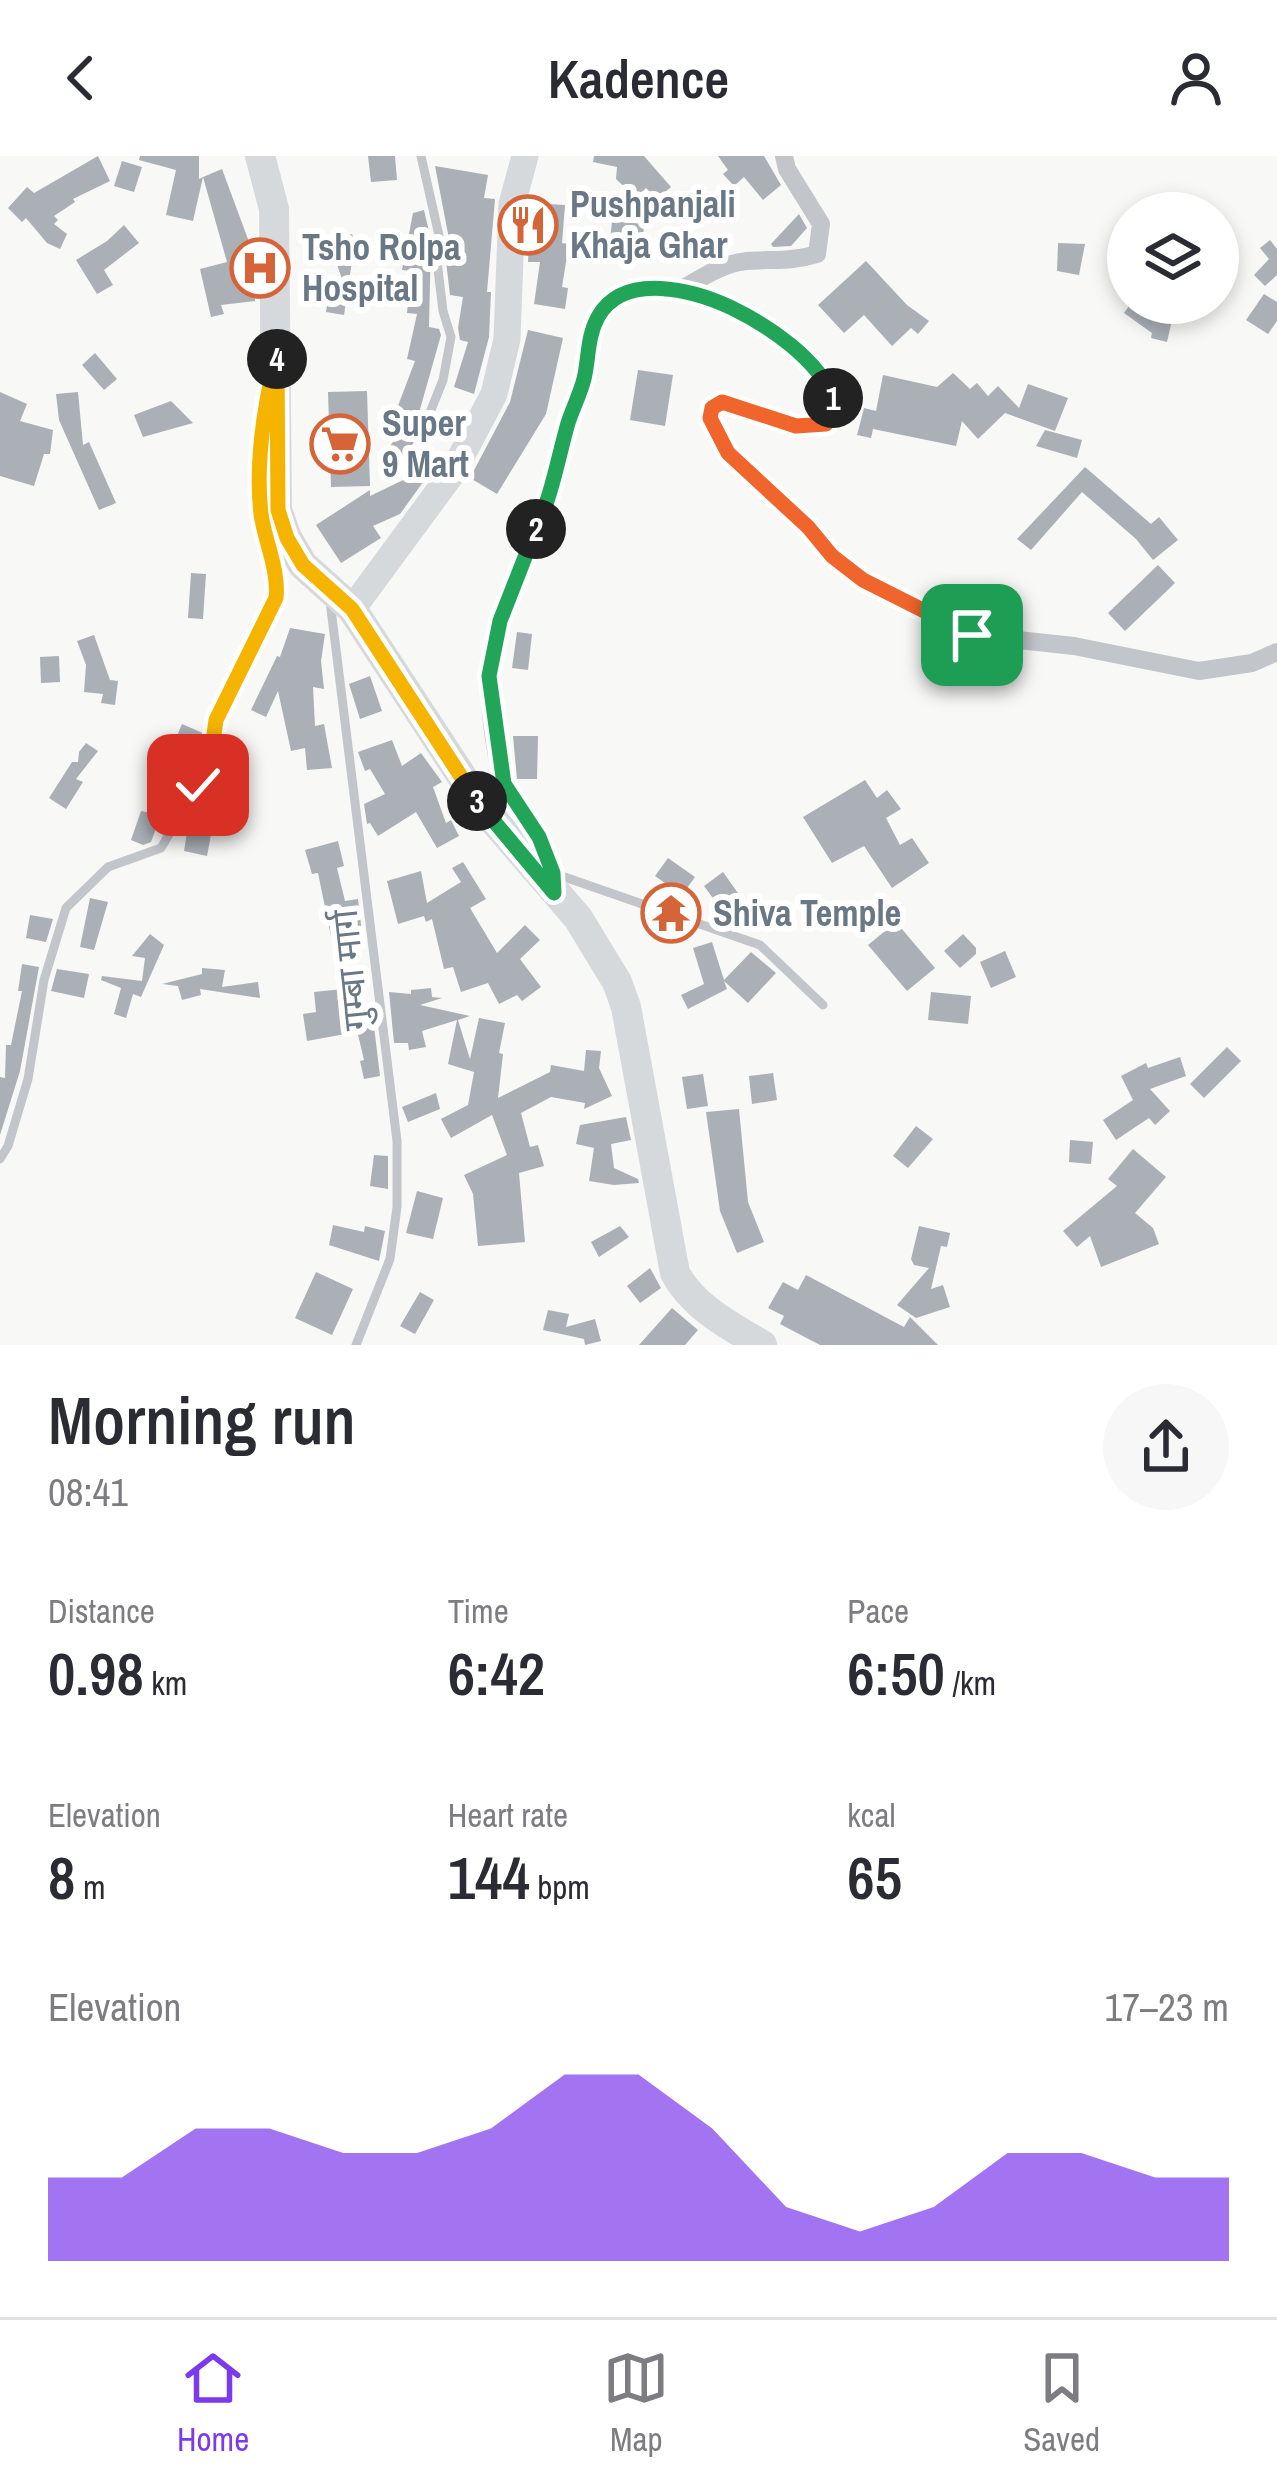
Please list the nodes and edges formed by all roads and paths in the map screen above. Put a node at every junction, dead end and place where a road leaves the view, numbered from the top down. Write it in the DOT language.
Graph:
graph roads {
  1 [pos="260,156"];
  2 [pos="421,156"];
  3 [pos="525,156"];
  4 [pos="784,156"];
  5 [pos="682,290"];
  6 [pos="277,354"];
  7 [pos="425,424"];
  8 [pos="328,584"];
  9 [pos="352,609"];
  10 [pos="1277,652"];
  11 [pos="553,883"];
  12 [pos="823,1005"];
  13 [pos="0,1159"];
  14 [pos="356,1345"];
  15 [pos="763,1345"];
  1 -- 6 [label="main road"];
  2 -- 7 [label="lane"];
  3 -- 9 [label="main road"];
  4 -- 5 [label="street"];
  5 -- 10 [label="street"];
  5 -- 11 [label="street"];
  6 -- 8 [label="main road"];
  6 -- 13 [label="lane"];
  8 -- 9 [label="main road"];
  8 -- 14 [label="lane, गुम्बा मार्ग"];
  9 -- 11 [label="main road"];
  11 -- 12 [label="lane"];
  11 -- 15 [label="main road"];
}
